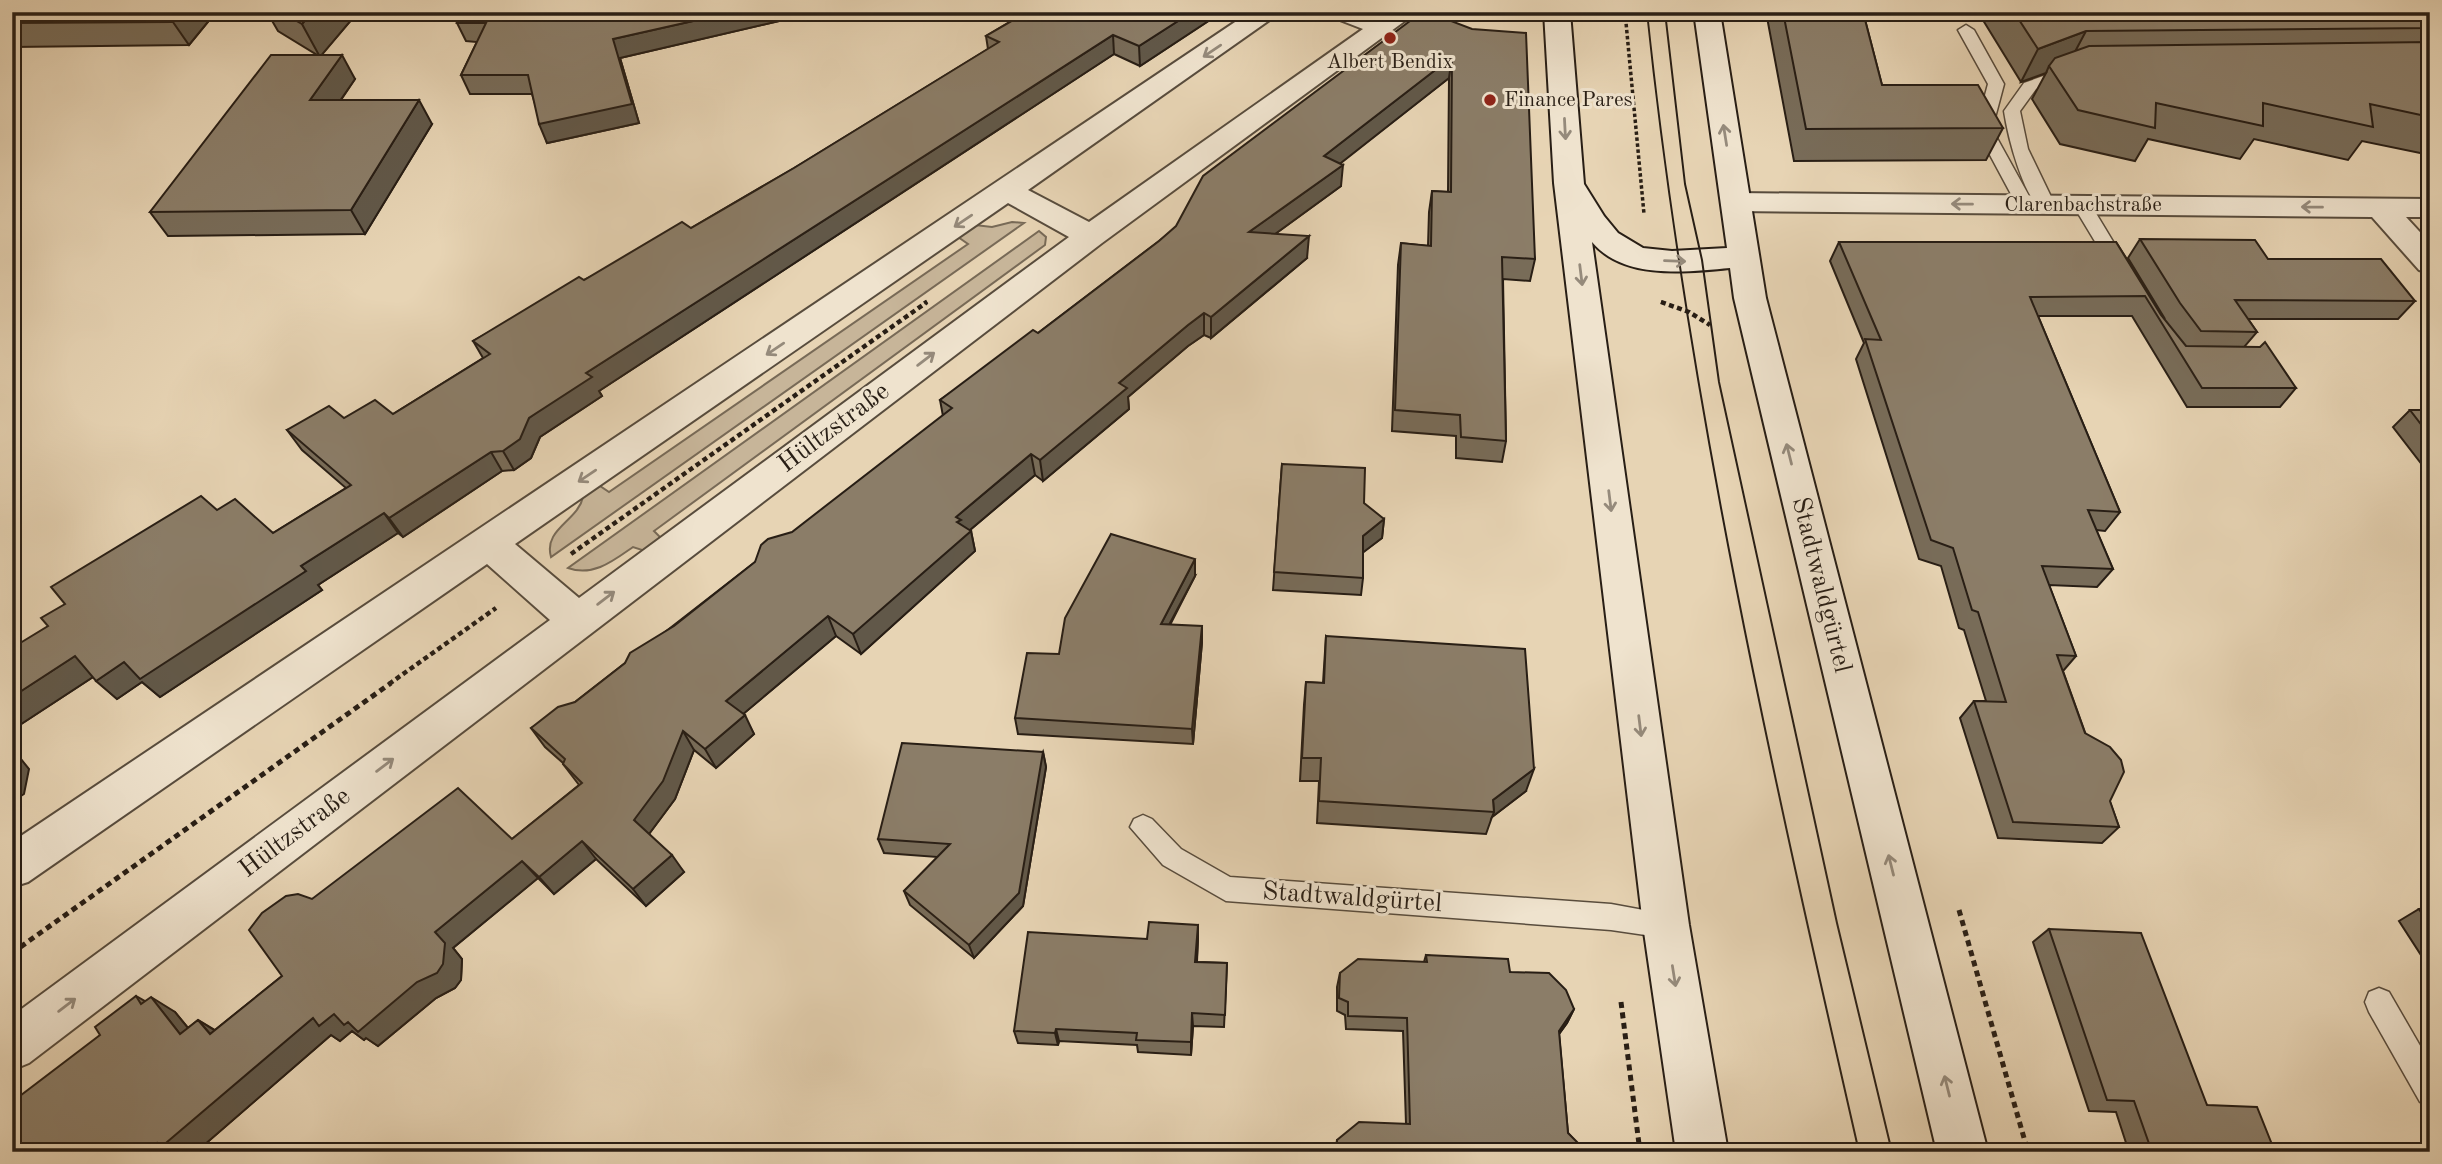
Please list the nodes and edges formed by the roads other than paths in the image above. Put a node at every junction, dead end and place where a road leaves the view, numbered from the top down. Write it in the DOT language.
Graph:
graph roads {
  1 [pos="1268,12"];
  2 [pos="1341,12"];
  3 [pos="1557,12"];
  4 [pos="1707,12"];
  5 [pos="1394,20"];
  6 [pos="1966,30"];
  7 [pos="2083,71"];
  8 [pos="1569,183"];
  9 [pos="1008,191"];
  10 [pos="1735,202"];
  11 [pos="2036,205"];
  12 [pos="2082,205"];
  13 [pos="2381,208"];
  14 [pos="2430,208"];
  15 [pos="1091,236"];
  16 [pos="1744,257"];
  17 [pos="2430,263"];
  18 [pos="2130,283"];
  19 [pos="488,543"];
  20 [pos="577,620"];
  21 [pos="1143,827"];
  22 [pos="12,867"];
  23 [pos="1666,925"];
  24 [pos="2379,1002"];
  25 [pos="12,1046"];
  26 [pos="2430,1092"];
  27 [pos="1702,1152"];
  28 [pos="1963,1152"];
  1 -- 9 [label="street, one-way"];
  2 -- 5 [label="street, Hültzstraße"];
  3 -- 8 [label="street, one-way"];
  10 -- 4 [label="street, Stadtwaldgürtel, one-way"];
  5 -- 15 [label="street, Hültzstraße"];
  6 -- 11 [label="lane"];
  7 -- 11 [label="lane"];
  8 -- 16 [label="street, one-way"];
  8 -- 23 [label="street, one-way"];
  9 -- 15 [label="street"];
  9 -- 19 [label="street, one-way"];
  11 -- 10 [label="street, Clarenbachstraße, one-way"];
  10 -- 16 [label="street, Stadtwaldgürtel"];
  11 -- 12 [label="street, Clarenbachstraße"];
  13 -- 12 [label="street, Clarenbachstraße, one-way"];
  12 -- 18 [label="lane"];
  13 -- 14 [label="street, Clarenbachstraße"];
  13 -- 17 [label="street"];
  20 -- 15 [label="street, Hültzstraße, one-way"];
  28 -- 16 [label="street, Stadtwaldgürtel, one-way"];
  19 -- 20 [label="street"];
  19 -- 22 [label="street"];
  25 -- 20 [label="street, Hültzstraße, one-way"];
  21 -- 23 [label="lane, Stadtwaldgürtel"];
  23 -- 27 [label="street, one-way"];
  24 -- 26 [label="lane"];
}
